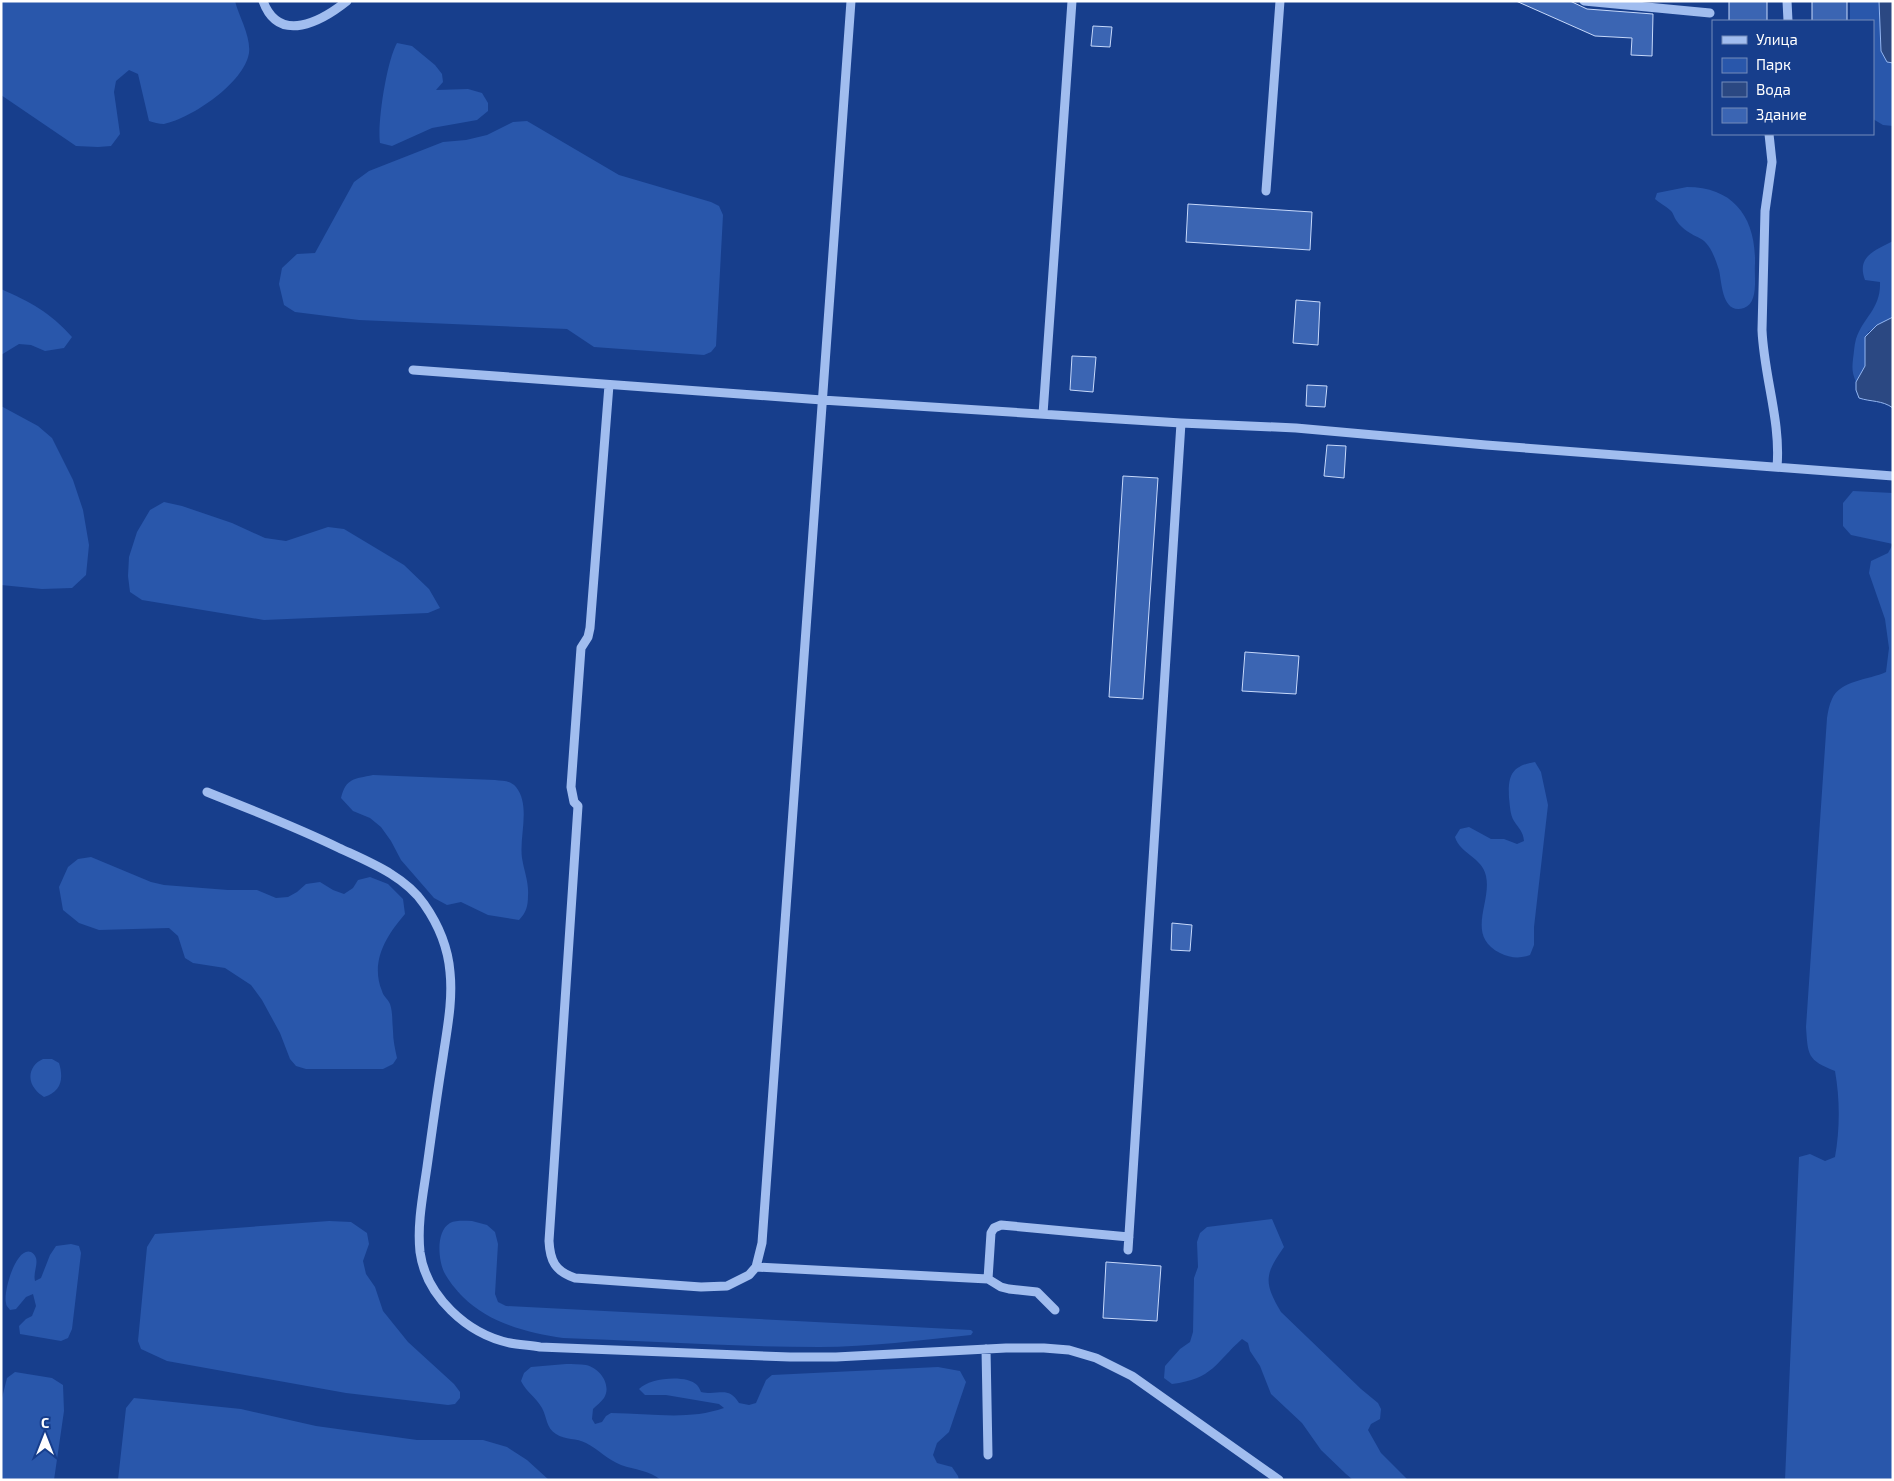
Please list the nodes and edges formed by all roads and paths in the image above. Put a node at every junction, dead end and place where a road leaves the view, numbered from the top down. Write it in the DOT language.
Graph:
graph roads {
  1 [pos="263,1"];
  2 [pos="347,1"];
  3 [pos="851,1"];
  4 [pos="1072,1"];
  5 [pos="1280,1"];
  6 [pos="1584,1"];
  7 [pos="1787,1"];
  8 [pos="1710,13"];
  9 [pos="1788,20"];
  10 [pos="1769,135"];
  11 [pos="1266,191"];
  12 [pos="413,370"];
  13 [pos="609,385"];
  14 [pos="822,400"];
  15 [pos="1043,414"];
  16 [pos="1181,423"];
  17 [pos="1777,467"];
  18 [pos="1893,476"];
  19 [pos="207,792"];
  20 [pos="1129,1237"];
  21 [pos="1128,1250"];
  22 [pos="756,1267"];
  23 [pos="988,1279"];
  24 [pos="1055,1310"];
  25 [pos="986,1349"];
  26 [pos="988,1455"];
  27 [pos="1279,1480"];
  1 -- 2 [label="lane"];
  3 -- 14 [label="lane"];
  4 -- 15 [label="lane"];
  5 -- 11 [label="lane"];
  6 -- 8 [label="lane"];
  7 -- 9 [label="lane"];
  10 -- 17 [label="lane"];
  12 -- 13 [label="lane"];
  13 -- 14 [label="lane"];
  13 -- 22 [label="lane"];
  14 -- 15 [label="lane"];
  14 -- 22 [label="lane"];
  15 -- 16 [label="lane"];
  16 -- 17 [label="lane"];
  16 -- 20 [label="lane"];
  17 -- 18 [label="lane"];
  19 -- 25 [label="lane"];
  20 -- 21 [label="lane"];
  20 -- 23 [label="lane"];
  22 -- 23 [label="lane"];
  23 -- 24 [label="lane"];
  25 -- 26 [label="lane"];
  25 -- 27 [label="lane"];
}
